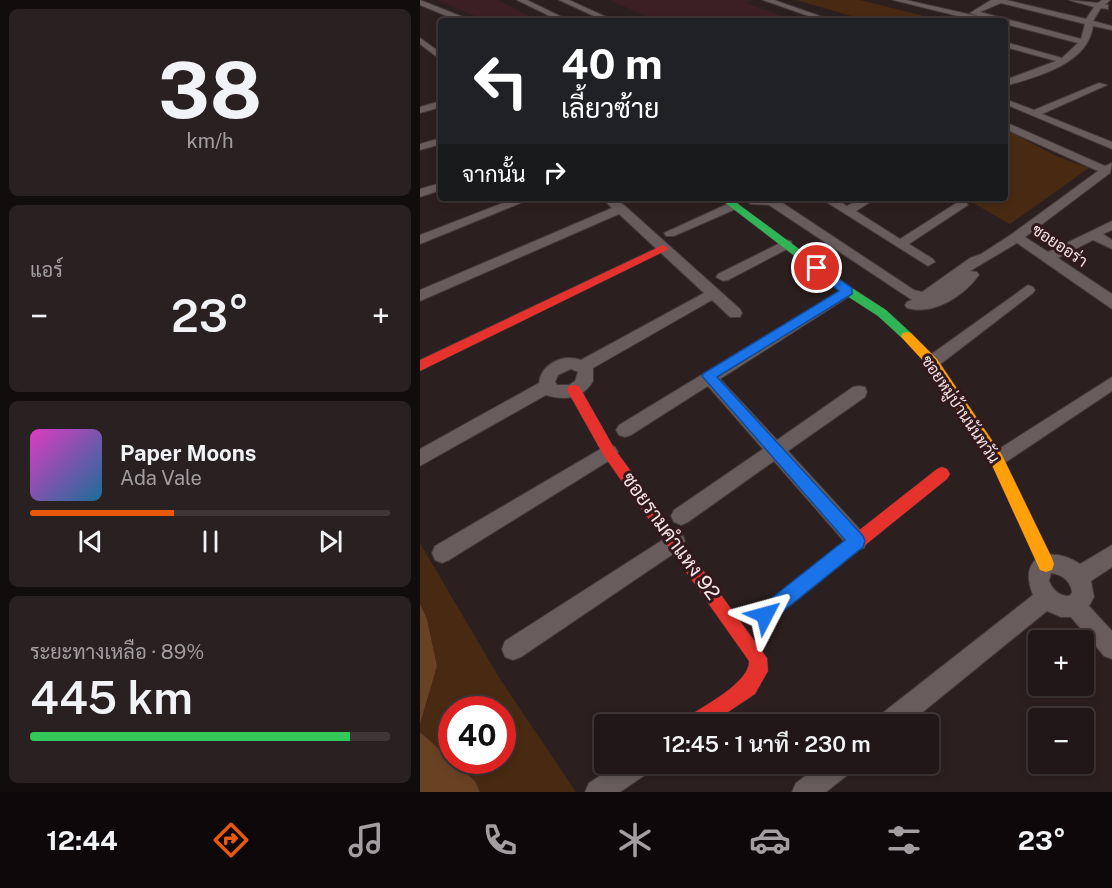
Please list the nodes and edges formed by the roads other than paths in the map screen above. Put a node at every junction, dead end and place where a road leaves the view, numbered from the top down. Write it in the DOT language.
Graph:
graph roads {
  1 [pos="521,0"];
  2 [pos="563,0"];
  3 [pos="767,0"];
  4 [pos="897,0"];
  5 [pos="1073,0"];
  6 [pos="420,2"];
  7 [pos="911,2"];
  8 [pos="781,3"];
  9 [pos="1102,3"];
  10 [pos="1112,9"];
  11 [pos="457,18"];
  12 [pos="560,18"];
  13 [pos="604,18"];
  14 [pos="822,18"];
  15 [pos="976,18"];
  16 [pos="993,18"];
  17 [pos="1008,22"];
  18 [pos="1088,22"];
  19 [pos="1112,28"];
  20 [pos="420,40"];
  21 [pos="1083,42"];
  22 [pos="1008,45"];
  23 [pos="438,55"];
  24 [pos="1062,60"];
  25 [pos="1008,73"];
  26 [pos="1020,77"];
  27 [pos="1008,82"];
  28 [pos="1102,85"];
  29 [pos="1010,104"];
  30 [pos="438,105"];
  31 [pos="420,110"];
  32 [pos="1033,114"];
  33 [pos="1008,126"];
  34 [pos="1112,132"];
  35 [pos="1094,139"];
  36 [pos="438,142"];
  37 [pos="1112,146"];
  38 [pos="420,147"];
  39 [pos="1107,170"];
  40 [pos="1112,183"];
  41 [pos="438,187"];
  42 [pos="420,193"];
  43 [pos="519,201"];
  44 [pos="612,201"];
  45 [pos="729,201"];
  46 [pos="762,201"];
  47 [pos="831,201"];
  48 [pos="865,201"];
  49 [pos="962,205"];
  50 [pos="621,209"];
  51 [pos="847,211"];
  52 [pos="1112,225"];
  53 [pos="670,233"];
  54 [pos="1093,234"];
  55 [pos="1017,237"];
  56 [pos="420,240"];
  57 [pos="786,244"];
  58 [pos="900,244"];
  59 [pos="1112,245"];
  60 [pos="663,248"];
  61 [pos="1049,257"];
  62 [pos="928,262"];
  63 [pos="723,277"];
  64 [pos="1028,290"];
  65 [pos="848,291"];
  66 [pos="714,293"];
  67 [pos="420,296"];
  68 [pos="1112,304"];
  69 [pos="735,313"];
  70 [pos="932,362"];
  71 [pos="420,366"];
  72 [pos="583,366"];
  73 [pos="709,376"];
  74 [pos="1112,383"];
  75 [pos="548,386"];
  76 [pos="574,390"];
  77 [pos="859,392"];
  78 [pos="625,430"];
  79 [pos="775,451"];
  80 [pos="609,452"];
  81 [pos="420,458"];
  82 [pos="997,459"];
  83 [pos="942,474"];
  84 [pos="681,516"];
  85 [pos="675,541"];
  86 [pos="857,541"];
  87 [pos="442,553"];
  88 [pos="1112,555"];
  89 [pos="1046,564"];
  90 [pos="1078,577"];
  91 [pos="1046,598"];
  92 [pos="1075,606"];
  93 [pos="765,615"];
  94 [pos="1112,648"];
  95 [pos="513,649"];
  96 [pos="709,714"];
  97 [pos="901,714"];
  98 [pos="624,774"];
  99 [pos="828,774"];
  100 [pos="598,792"];
  101 [pos="805,792"];
  1 -- 12 [label="street"];
  2 -- 13 [label="street"];
  3 -- 8 [label="street"];
  4 -- 7 [label="street"];
  5 -- 9 [label="street"];
  6 -- 11 [label="street"];
  7 -- 15 [label="street"];
  8 -- 14 [label="street"];
  9 -- 10 [label="street"];
  9 -- 18 [label="street"];
  16 -- 18 [label="street"];
  17 -- 21 [label="street"];
  18 -- 19 [label="street"];
  18 -- 21 [label="street"];
  20 -- 23 [label="street"];
  21 -- 24 [label="street"];
  22 -- 24 [label="street"];
  24 -- 26 [label="street"];
  25 -- 26 [label="street"];
  26 -- 27 [label="street"];
  28 -- 32 [label="street"];
  29 -- 32 [label="street"];
  30 -- 31 [label="street"];
  32 -- 35 [label="street"];
  33 -- 39 [label="street"];
  34 -- 35 [label="street"];
  35 -- 37 [label="street"];
  36 -- 38 [label="street"];
  39 -- 40 [label="street"];
  39 -- 55 [label="street"];
  41 -- 42 [label="street"];
  43 -- 56 [label="street"];
  44 -- 50 [label="street"];
  45 -- 53 [label="street"];
  45 -- 57 [label="street, ซอยหมู่บ้านนันทวัน"];
  46 -- 55 [label="street"];
  47 -- 51 [label="street"];
  48 -- 51 [label="street"];
  49 -- 58 [label="street"];
  50 -- 60 [label="street"];
  50 -- 67 [label="street"];
  51 -- 58 [label="street"];
  52 -- 54 [label="street"];
  54 -- 59 [label="street"];
  54 -- 61 [label="street"];
  55 -- 61 [label="street, ซอยออร่า"];
  57 -- 63 [label="street"];
  57 -- 65 [label="street, ซอยหมู่บ้านนันทวัน"];
  58 -- 62 [label="street"];
  60 -- 66 [label="street"];
  60 -- 71 [label="street"];
  61 -- 68 [label="street, ซอยออร่า"];
  64 -- 70 [label="street"];
  65 -- 70 [label="street, ซอยหมู่บ้านนันทวัน"];
  65 -- 73 [label="street"];
  66 -- 69 [label="street"];
  66 -- 72 [label="street"];
  70 -- 82 [label="street, ซอยหมู่บ้านนันทวัน"];
  72 -- 75 [label="street"];
  72 -- 76 [label="street"];
  73 -- 78 [label="street"];
  73 -- 79 [label="street"];
  74 -- 82 [label="street"];
  75 -- 76 [label="street"];
  75 -- 81 [label="street"];
  76 -- 80 [label="street, ซอยรามคําแหง 92"];
  77 -- 79 [label="street"];
  79 -- 84 [label="street"];
  79 -- 86 [label="street"];
  80 -- 85 [label="street, ซอยรามคําแหง 92"];
  80 -- 87 [label="street"];
  82 -- 89 [label="street, ซอยหมู่บ้านนันทวัน"];
  83 -- 86 [label="street"];
  85 -- 95 [label="street"];
  85 -- 96 [label="street, ซอยรามคําแหง 92"];
  86 -- 93 [label="street"];
  88 -- 90 [label="street"];
  89 -- 90 [label="street"];
  89 -- 91 [label="street"];
  90 -- 92 [label="street"];
  91 -- 92 [label="street"];
  91 -- 97 [label="street"];
  92 -- 94 [label="street"];
  98 -- 100 [label="street"];
  99 -- 101 [label="street"];
}
